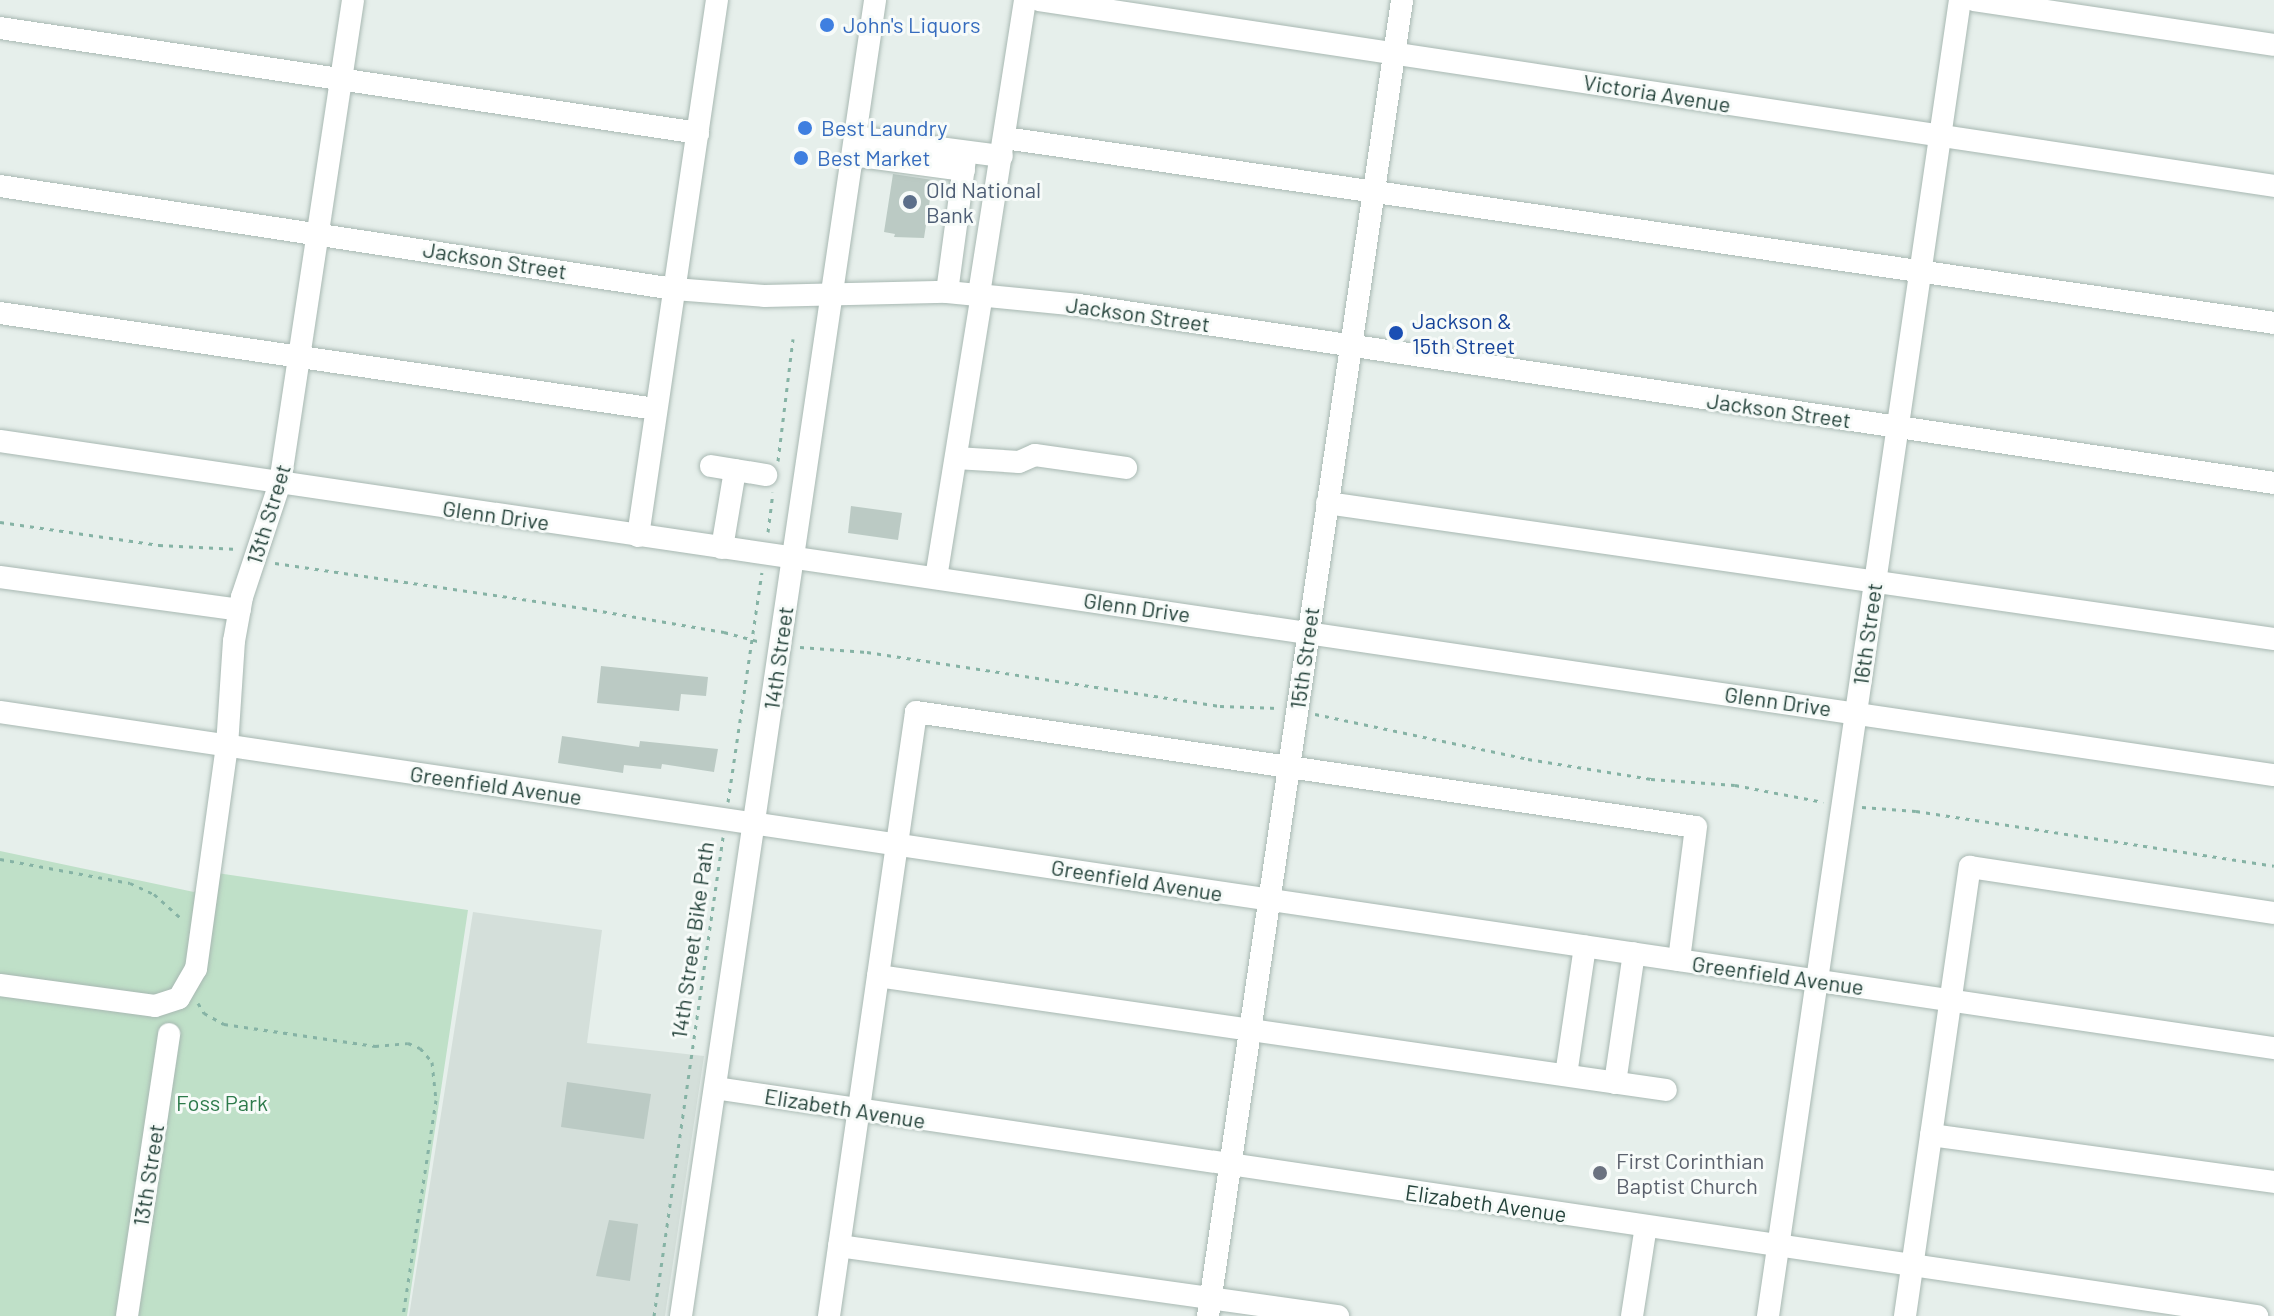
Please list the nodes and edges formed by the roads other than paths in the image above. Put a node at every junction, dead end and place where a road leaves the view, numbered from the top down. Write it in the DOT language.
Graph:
graph roads {
  1 [pos="353,0"];
  2 [pos="717,0"];
  3 [pos="875,0"];
  4 [pos="1025,0"];
  5 [pos="1039,0"];
  6 [pos="1402,0"];
  7 [pos="1960,0"];
  8 [pos="1974,0"];
  9 [pos="0,28"];
  10 [pos="2274,45"];
  11 [pos="1394,53"];
  12 [pos="342,78"];
  13 [pos="698,133"];
  14 [pos="1940,136"];
  15 [pos="854,146"];
  16 [pos="1004,147"];
  17 [pos="965,161"];
  18 [pos="0,186"];
  19 [pos="2274,186"];
  20 [pos="1374,191"];
  21 [pos="319,232"];
  22 [pos="1920,271"];
  23 [pos="674,289"];
  24 [pos="947,292"];
  25 [pos="980,294"];
  26 [pos="832,295"];
  27 [pos="0,313"];
  28 [pos="2274,323"];
  29 [pos="1350,345"];
  30 [pos="300,357"];
  31 [pos="656,409"];
  32 [pos="1897,427"];
  33 [pos="0,441"];
  34 [pos="956,458"];
  35 [pos="711,466"];
  36 [pos="1126,468"];
  37 [pos="735,470"];
  38 [pos="772,477"];
  39 [pos="280,483"];
  40 [pos="2274,483"];
  41 [pos="1327,503"];
  42 [pos="638,536"];
  43 [pos="722,548"];
  44 [pos="793,559"];
  45 [pos="0,577"];
  46 [pos="936,578"];
  47 [pos="1874,581"];
  48 [pos="240,610"];
  49 [pos="1308,633"];
  50 [pos="2274,639"];
  51 [pos="0,712"];
  52 [pos="1855,713"];
  53 [pos="227,746"];
  54 [pos="1288,767"];
  55 [pos="2274,775"];
  56 [pos="754,822"];
  57 [pos="897,844"];
  58 [pos="1269,899"];
  59 [pos="2274,913"];
  60 [pos="1585,946"];
  61 [pos="1634,953"];
  62 [pos="1679,960"];
  63 [pos="878,976"];
  64 [pos="1817,980"];
  65 [pos="0,985"];
  66 [pos="1951,1000"];
  67 [pos="1250,1029"];
  68 [pos="169,1034"];
  69 [pos="2274,1048"];
  70 [pos="1566,1075"];
  71 [pos="1615,1083"];
  72 [pos="715,1088"];
  73 [pos="1666,1090"];
  74 [pos="858,1110"];
  75 [pos="1931,1135"];
  76 [pos="1230,1165"];
  77 [pos="2274,1182"];
  78 [pos="1646,1226"];
  79 [pos="839,1246"];
  80 [pos="1778,1246"];
  81 [pos="1912,1265"];
  82 [pos="1209,1307"];
  83 [pos="127,1316"];
  84 [pos="681,1316"];
  85 [pos="829,1316"];
  86 [pos="1338,1316"];
  87 [pos="1632,1316"];
  88 [pos="1768,1316"];
  89 [pos="1905,1316"];
  90 [pos="2257,1316"];
  1 -- 12 [label="street, 13th Street"];
  2 -- 13 [label="street"];
  3 -- 15 [label="street, 14th Street"];
  4 -- 16 [label="street"];
  5 -- 11 [label="street, Victoria Avenue"];
  6 -- 11 [label="street, 15th Street"];
  7 -- 14 [label="street, 16th Street"];
  8 -- 10 [label="street"];
  9 -- 12 [label="street"];
  11 -- 14 [label="street, Victoria Avenue"];
  11 -- 20 [label="street, 15th Street"];
  12 -- 13 [label="street"];
  12 -- 21 [label="street, 13th Street"];
  13 -- 23 [label="street"];
  14 -- 19 [label="street, Victoria Avenue"];
  14 -- 22 [label="street, 16th Street"];
  15 -- 17 [label="street"];
  15 -- 26 [label="street, 14th Street"];
  16 -- 17 [label="street"];
  16 -- 20 [label="street"];
  16 -- 25 [label="street"];
  17 -- 24 [label="street"];
  18 -- 21 [label="street, Jackson Street"];
  20 -- 22 [label="street"];
  20 -- 29 [label="street, 15th Street"];
  21 -- 23 [label="street, Jackson Street"];
  21 -- 30 [label="street, 13th Street"];
  22 -- 28 [label="street"];
  22 -- 32 [label="street, 16th Street"];
  23 -- 26 [label="street, Jackson Street"];
  23 -- 31 [label="street"];
  24 -- 25 [label="street, Jackson Street"];
  24 -- 26 [label="street, Jackson Street"];
  25 -- 29 [label="street, Jackson Street"];
  25 -- 34 [label="street"];
  26 -- 44 [label="street, 14th Street"];
  27 -- 30 [label="street"];
  29 -- 32 [label="street, Jackson Street"];
  29 -- 41 [label="street, 15th Street"];
  30 -- 31 [label="street"];
  30 -- 39 [label="street, 13th Street"];
  31 -- 42 [label="street"];
  32 -- 40 [label="street, Jackson Street"];
  32 -- 47 [label="street, 16th Street"];
  33 -- 39 [label="street, Glenn Drive"];
  34 -- 36 [label="street"];
  34 -- 46 [label="street"];
  35 -- 37 [label="street"];
  37 -- 38 [label="street"];
  37 -- 43 [label="street"];
  39 -- 42 [label="street, Glenn Drive"];
  39 -- 48 [label="street, 13th Street"];
  41 -- 47 [label="street"];
  41 -- 49 [label="street, 15th Street"];
  42 -- 43 [label="street, Glenn Drive"];
  43 -- 44 [label="street, Glenn Drive"];
  44 -- 46 [label="street, Glenn Drive"];
  44 -- 56 [label="street, 14th Street"];
  45 -- 48 [label="street"];
  46 -- 49 [label="street, Glenn Drive"];
  47 -- 50 [label="street"];
  47 -- 52 [label="street, 16th Street"];
  48 -- 53 [label="street, 13th Street"];
  49 -- 52 [label="street, Glenn Drive"];
  49 -- 54 [label="street, 15th Street"];
  51 -- 53 [label="street, Greenfield Avenue"];
  52 -- 55 [label="street, Glenn Drive"];
  52 -- 64 [label="street, 16th Street"];
  53 -- 56 [label="street, Greenfield Avenue"];
  53 -- 65 [label="street, 13th Street"];
  54 -- 57 [label="street"];
  54 -- 58 [label="street, 15th Street"];
  54 -- 62 [label="street"];
  56 -- 57 [label="street, Greenfield Avenue"];
  56 -- 72 [label="street, 14th Street"];
  57 -- 58 [label="street, Greenfield Avenue"];
  57 -- 63 [label="street"];
  58 -- 60 [label="street, Greenfield Avenue"];
  58 -- 67 [label="street, 15th Street"];
  59 -- 66 [label="street"];
  60 -- 61 [label="street, Greenfield Avenue"];
  60 -- 70 [label="street"];
  61 -- 62 [label="street, Greenfield Avenue"];
  61 -- 71 [label="street"];
  62 -- 64 [label="street, Greenfield Avenue"];
  63 -- 67 [label="street"];
  63 -- 74 [label="street"];
  64 -- 66 [label="street, Greenfield Avenue"];
  64 -- 80 [label="street, 16th Street"];
  66 -- 69 [label="street, Greenfield Avenue"];
  66 -- 75 [label="street"];
  67 -- 70 [label="street"];
  67 -- 76 [label="street, 15th Street"];
  68 -- 83 [label="street, 13th Street"];
  70 -- 71 [label="street"];
  71 -- 73 [label="street"];
  72 -- 74 [label="street, Elizabeth Avenue"];
  72 -- 84 [label="street, 14th Street"];
  74 -- 76 [label="street, Elizabeth Avenue"];
  74 -- 79 [label="street"];
  75 -- 77 [label="street"];
  75 -- 81 [label="street"];
  76 -- 78 [label="street, Elizabeth Avenue"];
  76 -- 82 [label="street, 15th Street"];
  78 -- 80 [label="street, Elizabeth Avenue"];
  78 -- 87 [label="street"];
  79 -- 82 [label="street"];
  79 -- 85 [label="street"];
  80 -- 81 [label="street, Elizabeth Avenue"];
  80 -- 88 [label="street, 16th Street"];
  81 -- 89 [label="street"];
  81 -- 90 [label="street, Elizabeth Avenue"];
  82 -- 86 [label="street"];
}
